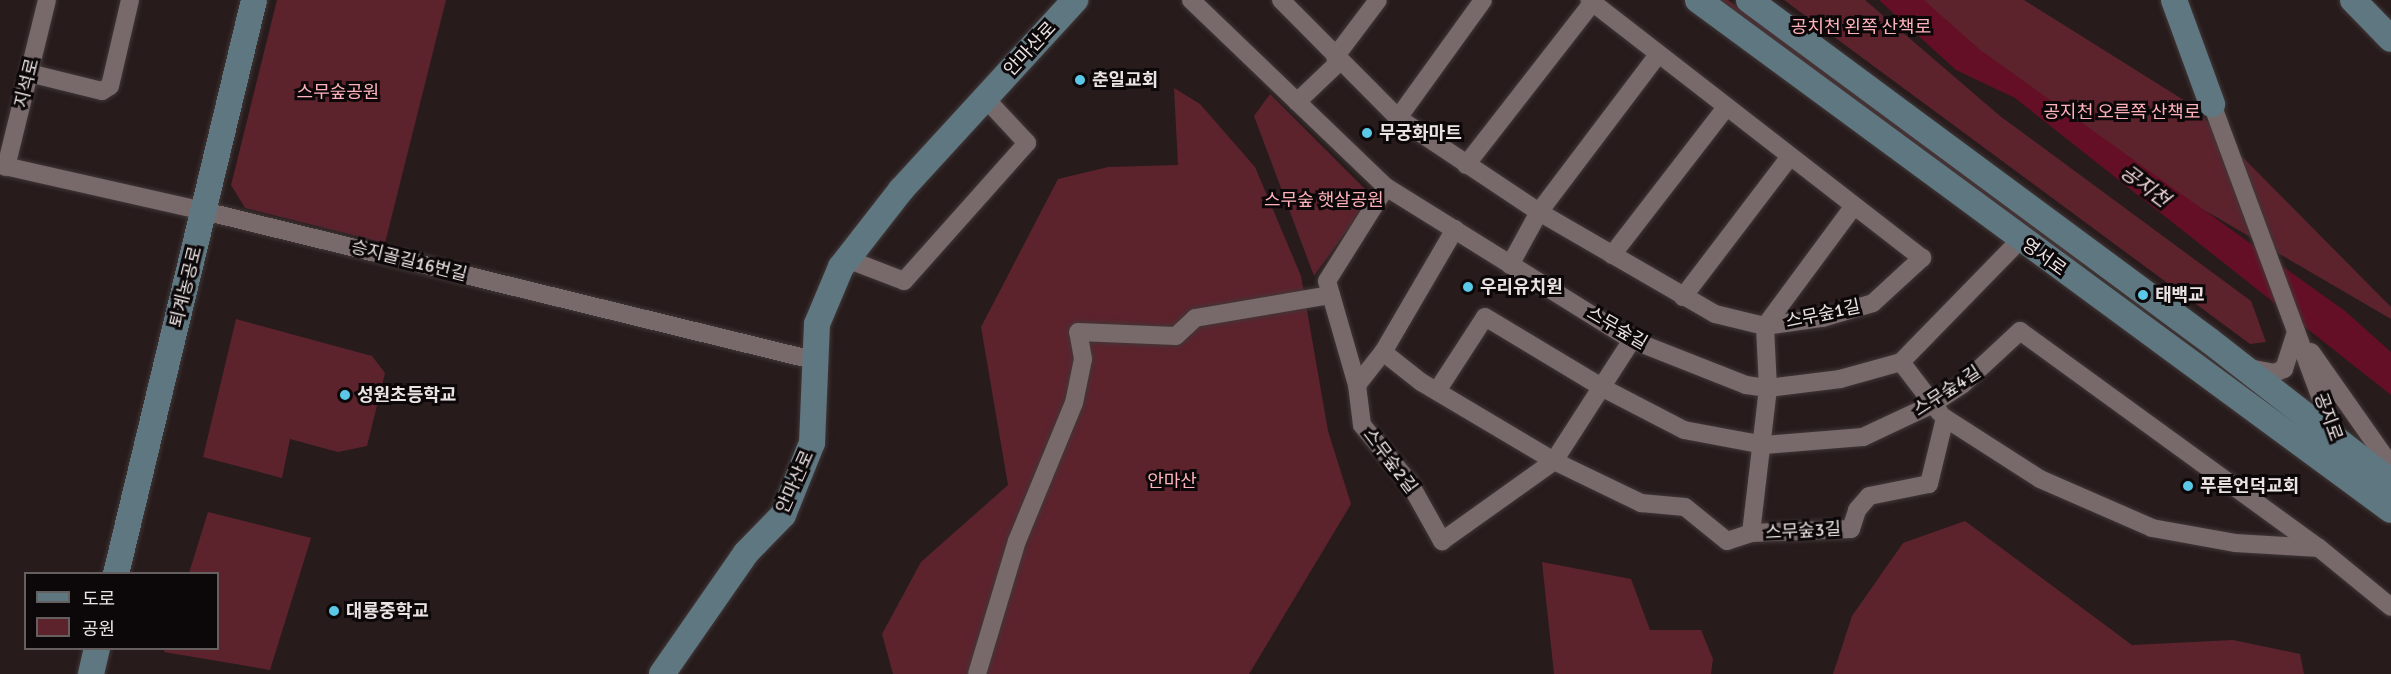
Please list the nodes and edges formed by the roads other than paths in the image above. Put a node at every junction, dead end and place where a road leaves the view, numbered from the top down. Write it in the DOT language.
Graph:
graph roads {
  1 [pos="47,0"];
  2 [pos="130,0"];
  3 [pos="254,0"];
  4 [pos="1075,0"];
  5 [pos="1191,0"];
  6 [pos="1281,0"];
  7 [pos="1378,0"];
  8 [pos="1483,0"];
  9 [pos="1698,0"];
  10 [pos="1749,0"];
  11 [pos="2174,0"];
  12 [pos="2354,0"];
  13 [pos="1590,1"];
  14 [pos="2391,39"];
  15 [pos="1657,56"];
  16 [pos="1337,59"];
  17 [pos="29,73"];
  18 [pos="985,98"];
  19 [pos="1298,102"];
  20 [pos="2212,104"];
  21 [pos="1725,109"];
  22 [pos="1398,118"];
  23 [pos="1789,158"];
  24 [pos="1466,165"];
  25 [pos="3,166"];
  26 [pos="1386,187"];
  27 [pos="1853,207"];
  28 [pos="204,211"];
  29 [pos="1539,212"];
  30 [pos="1455,229"];
  31 [pos="2020,240"];
  32 [pos="1612,255"];
  33 [pos="847,259"];
  34 [pos="1510,265"];
  35 [pos="1331,295"];
  36 [pos="1683,297"];
  37 [pos="1765,326"];
  38 [pos="1632,340"];
  39 [pos="1383,352"];
  40 [pos="2302,354"];
  41 [pos="817,361"];
  42 [pos="1901,362"];
  43 [pos="2243,366"];
  44 [pos="1357,385"];
  45 [pos="1603,388"];
  46 [pos="1768,388"];
  47 [pos="1437,391"];
  48 [pos="1931,405"];
  49 [pos="1945,418"];
  50 [pos="2336,439"];
  51 [pos="1764,445"];
  52 [pos="1554,461"];
  53 [pos="2391,466"];
  54 [pos="2352,480"];
  55 [pos="2391,482"];
  56 [pos="2391,510"];
  57 [pos="1751,533"];
  58 [pos="2319,548"];
  59 [pos="116,572"];
  60 [pos="2391,607"];
  61 [pos="97,650"];
  62 [pos="91,674"];
  63 [pos="662,674"];
  64 [pos="977,674"];
  1 -- 17 [label="street, 지석로"];
  2 -- 17 [label="street"];
  3 -- 28 [label="street, 퇴계농공로"];
  4 -- 18 [label="street, 안마산로"];
  5 -- 19 [label="street, 스무숲길"];
  6 -- 16 [label="street, 스무숲1길"];
  7 -- 16 [label="street"];
  8 -- 22 [label="street"];
  9 -- 31 [label="street, 영서로"];
  10 -- 43 [label="street, 영서로"];
  11 -- 20 [label="street"];
  12 -- 14 [label="street"];
  13 -- 15 [label="street, 스무숲1길"];
  13 -- 24 [label="street, 스무숲1길"];
  15 -- 21 [label="street, 스무숲1길"];
  15 -- 29 [label="street"];
  16 -- 19 [label="street"];
  16 -- 22 [label="street, 스무숲1길"];
  17 -- 25 [label="street, 지석로"];
  18 -- 33 [label="street, 안마산로"];
  18 -- 33 [label="street"];
  19 -- 26 [label="street, 스무숲길"];
  20 -- 40 [label="street"];
  21 -- 23 [label="street, 스무숲1길"];
  21 -- 32 [label="street"];
  22 -- 24 [label="street, 스무숲1길"];
  23 -- 27 [label="street, 스무숲1길"];
  23 -- 36 [label="street"];
  24 -- 29 [label="street, 스무숲1길"];
  25 -- 28 [label="street, 승지골길16번길"];
  26 -- 30 [label="street, 스무숲길"];
  26 -- 35 [label="street, 스무숲2길"];
  27 -- 37 [label="street, 스무숲1길"];
  27 -- 37 [label="street, 스무숲1길"];
  28 -- 41 [label="street, 승지골길16번길"];
  28 -- 59 [label="street, 퇴계농공로"];
  29 -- 32 [label="street, 스무숲1길"];
  29 -- 34 [label="street"];
  30 -- 34 [label="street, 스무숲길"];
  30 -- 39 [label="street"];
  31 -- 42 [label="street"];
  31 -- 54 [label="street, 영서로"];
  32 -- 36 [label="street, 스무숲1길"];
  33 -- 41 [label="street, 안마산로"];
  34 -- 38 [label="street, 스무숲길"];
  35 -- 44 [label="street, 스무숲2길"];
  35 -- 64 [label="street"];
  36 -- 37 [label="street, 스무숲1길"];
  37 -- 46 [label="street"];
  38 -- 45 [label="street"];
  38 -- 46 [label="street, 스무숲길"];
  39 -- 44 [label="street"];
  39 -- 47 [label="street, 스무숲3길"];
  40 -- 43 [label="street"];
  40 -- 50 [label="street, 공지로"];
  40 -- 53 [label="street"];
  41 -- 63 [label="street, 안마산로"];
  42 -- 46 [label="street, 스무숲길"];
  42 -- 48 [label="street"];
  43 -- 50 [label="street, 영서로"];
  44 -- 52 [label="street, 스무숲2길"];
  45 -- 47 [label="street, 스무숲4길"];
  45 -- 51 [label="street, 스무숲4길"];
  45 -- 52 [label="street"];
  46 -- 51 [label="street"];
  47 -- 52 [label="street, 스무숲3길"];
  48 -- 49 [label="street"];
  48 -- 51 [label="street, 스무숲4길"];
  48 -- 58 [label="street, 스무숲4길"];
  49 -- 57 [label="street, 스무숲3길"];
  49 -- 58 [label="street"];
  50 -- 54 [label="street, 공지로"];
  50 -- 55 [label="street, 영서로"];
  51 -- 57 [label="street"];
  52 -- 57 [label="street, 스무숲3길"];
  54 -- 56 [label="street, 영서로"];
  58 -- 60 [label="street, 스무숲4길"];
  61 -- 62 [label="street"];
}
